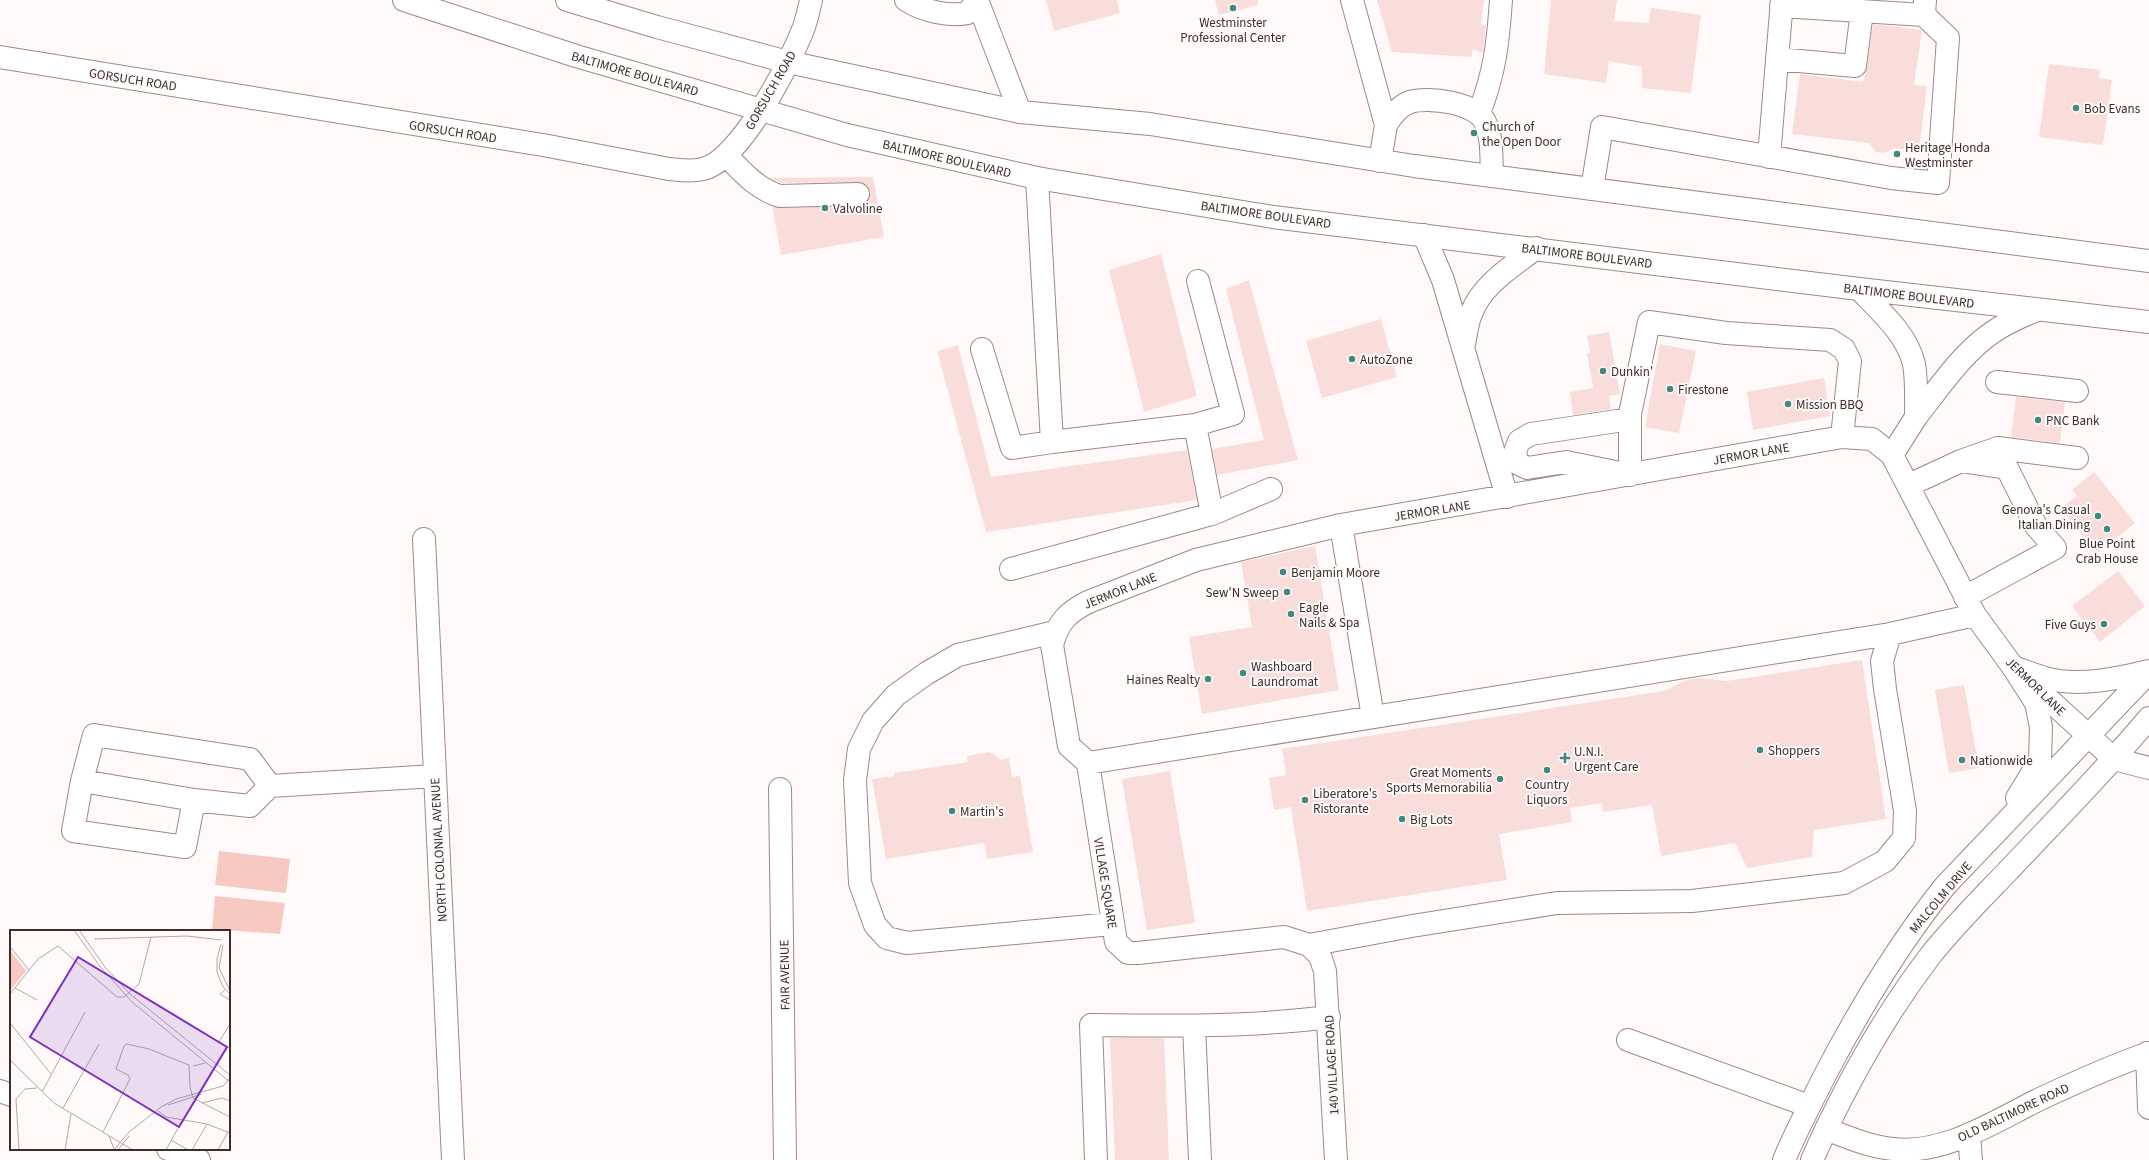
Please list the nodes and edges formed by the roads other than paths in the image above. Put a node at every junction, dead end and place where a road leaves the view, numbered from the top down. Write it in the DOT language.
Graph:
graph roads {
  1 [pos="404,0"];
  2 [pos="567,0"];
  3 [pos="811,0"];
  4 [pos="906,0"];
  5 [pos="977,0"];
  6 [pos="1352,0"];
  7 [pos="1502,0"];
  8 [pos="1782,3"];
  9 [pos="1925,7"];
  10 [pos="1862,11"];
  11 [pos="0,57"];
  12 [pos="1777,59"];
  13 [pos="788,62"];
  14 [pos="760,110"];
  15 [pos="1020,112"];
  16 [pos="1479,113"];
  17 [pos="1386,125"];
  18 [pos="726,155"];
  19 [pos="1769,157"];
  20 [pos="1380,161"];
  21 [pos="1492,176"];
  22 [pos="1037,178"];
  23 [pos="1592,189"];
  24 [pos="858,194"];
  25 [pos="1424,234"];
  26 [pos="1536,248"];
  27 [pos="2149,261"];
  28 [pos="1198,281"];
  29 [pos="1859,289"];
  30 [pos="2037,310"];
  31 [pos="2149,322"];
  32 [pos="1464,346"];
  33 [pos="982,349"];
  34 [pos="1997,382"];
  35 [pos="2077,392"];
  36 [pos="1916,417"];
  37 [pos="1630,419"];
  38 [pos="1195,425"];
  39 [pos="1842,437"];
  40 [pos="1052,442"];
  41 [pos="1892,455"];
  42 [pos="2077,458"];
  43 [pos="1960,461"];
  44 [pos="1630,475"];
  45 [pos="1909,485"];
  46 [pos="1271,489"];
  47 [pos="1507,497"];
  48 [pos="1212,514"];
  49 [pos="1341,526"];
  50 [pos="424,539"];
  51 [pos="1011,569"];
  52 [pos="1970,606"];
  53 [pos="1055,632"];
  54 [pos="1890,634"];
  55 [pos="2013,667"];
  56 [pos="2149,671"];
  57 [pos="1373,717"];
  58 [pos="2149,718"];
  59 [pos="2089,735"];
  60 [pos="2114,759"];
  61 [pos="1088,763"];
  62 [pos="2149,768"];
  63 [pos="434,776"];
  64 [pos="82,781"];
  65 [pos="270,786"];
  66 [pos="780,789"];
  67 [pos="194,800"];
  68 [pos="2004,824"];
  69 [pos="1112,924"];
  70 [pos="1309,945"];
  71 [pos="1328,1017"];
  72 [pos="1194,1026"];
  73 [pos="1628,1040"];
  74 [pos="2148,1053"];
  75 [pos="0,1091"];
  76 [pos="10,1095"];
  77 [pos="1809,1106"];
  78 [pos="2149,1108"];
  79 [pos="1826,1129"];
  80 [pos="1970,1134"];
  81 [pos="171,1150"];
  82 [pos="199,1160"];
  83 [pos="453,1160"];
  84 [pos="785,1160"];
  85 [pos="1096,1160"];
  86 [pos="1200,1160"];
  87 [pos="1336,1160"];
  88 [pos="1784,1160"];
  89 [pos="1812,1160"];
  90 [pos="1970,1160"];
  1 -- 14 [label="main road, BALTIMORE BOULEVARD"];
  2 -- 13 [label="main road"];
  3 -- 13 [label="main road, GORSUCH ROAD"];
  4 -- 5 [label="main road"];
  5 -- 15 [label="main road"];
  6 -- 17 [label="main road"];
  7 -- 16 [label="main road"];
  8 -- 10 [label="main road"];
  8 -- 12 [label="main road"];
  9 -- 10 [label="main road"];
  9 -- 19 [label="main road"];
  10 -- 12 [label="main road"];
  11 -- 18 [label="main road, GORSUCH ROAD"];
  12 -- 19 [label="main road"];
  13 -- 14 [label="main road, GORSUCH ROAD"];
  13 -- 15 [label="main road"];
  14 -- 18 [label="main road, GORSUCH ROAD"];
  14 -- 22 [label="main road, BALTIMORE BOULEVARD"];
  15 -- 20 [label="main road"];
  16 -- 17 [label="main road"];
  16 -- 21 [label="main road"];
  17 -- 20 [label="main road"];
  18 -- 24 [label="main road"];
  19 -- 23 [label="main road"];
  20 -- 21 [label="main road"];
  21 -- 23 [label="main road"];
  22 -- 25 [label="main road, BALTIMORE BOULEVARD"];
  22 -- 40 [label="main road"];
  23 -- 27 [label="main road"];
  25 -- 26 [label="main road, BALTIMORE BOULEVARD"];
  25 -- 32 [label="main road"];
  26 -- 29 [label="main road, BALTIMORE BOULEVARD"];
  26 -- 32 [label="main road"];
  28 -- 38 [label="main road"];
  29 -- 30 [label="main road, BALTIMORE BOULEVARD"];
  29 -- 36 [label="main road"];
  30 -- 31 [label="main road, BALTIMORE BOULEVARD"];
  30 -- 36 [label="main road"];
  32 -- 47 [label="main road"];
  33 -- 40 [label="main road"];
  34 -- 35 [label="main road"];
  36 -- 41 [label="main road"];
  37 -- 39 [label="main road"];
  37 -- 44 [label="main road"];
  37 -- 44 [label="main road"];
  38 -- 40 [label="main road"];
  38 -- 48 [label="main road"];
  39 -- 41 [label="main road, JERMOR LANE"];
  39 -- 44 [label="main road, JERMOR LANE"];
  41 -- 45 [label="main road, JERMOR LANE"];
  42 -- 43 [label="main road"];
  43 -- 45 [label="main road"];
  43 -- 52 [label="main road"];
  44 -- 47 [label="main road, JERMOR LANE"];
  45 -- 52 [label="main road, JERMOR LANE"];
  46 -- 48 [label="main road"];
  47 -- 49 [label="main road, JERMOR LANE"];
  48 -- 51 [label="main road"];
  49 -- 53 [label="main road, JERMOR LANE"];
  49 -- 57 [label="main road"];
  50 -- 63 [label="main road, NORTH COLONIAL AVENUE"];
  52 -- 54 [label="main road"];
  52 -- 55 [label="main road, JERMOR LANE"];
  53 -- 61 [label="main road"];
  53 -- 69 [label="main road"];
  54 -- 57 [label="main road"];
  54 -- 70 [label="main road"];
  55 -- 56 [label="main road"];
  55 -- 59 [label="main road, JERMOR LANE"];
  55 -- 68 [label="main road"];
  56 -- 59 [label="main road, MALCOLM DRIVE"];
  57 -- 61 [label="main road"];
  58 -- 60 [label="main road"];
  59 -- 60 [label="main road, JERMOR LANE"];
  59 -- 68 [label="main road, MALCOLM DRIVE"];
  60 -- 62 [label="main road"];
  60 -- 79 [label="main road"];
  61 -- 69 [label="main road, VILLAGE SQUARE"];
  63 -- 65 [label="main road"];
  63 -- 83 [label="main road, NORTH COLONIAL AVENUE"];
  64 -- 65 [label="main road"];
  64 -- 67 [label="main road"];
  64 -- 67 [label="main road"];
  65 -- 67 [label="main road"];
  66 -- 84 [label="main road, FAIR AVENUE"];
  68 -- 77 [label="main road, MALCOLM DRIVE"];
  69 -- 70 [label="main road, VILLAGE SQUARE"];
  70 -- 71 [label="main road, 140 VILLAGE ROAD"];
  71 -- 72 [label="main road"];
  71 -- 87 [label="main road, 140 VILLAGE ROAD"];
  72 -- 85 [label="main road"];
  72 -- 86 [label="main road"];
  73 -- 77 [label="main road"];
  74 -- 78 [label="main road"];
  74 -- 80 [label="main road, OLD BALTIMORE ROAD"];
  75 -- 76 [label="main road"];
  77 -- 88 [label="main road, MALCOLM DRIVE"];
  79 -- 80 [label="main road, OLD BALTIMORE ROAD"];
  79 -- 89 [label="main road"];
  80 -- 90 [label="main road"];
  81 -- 82 [label="main road"];
}
